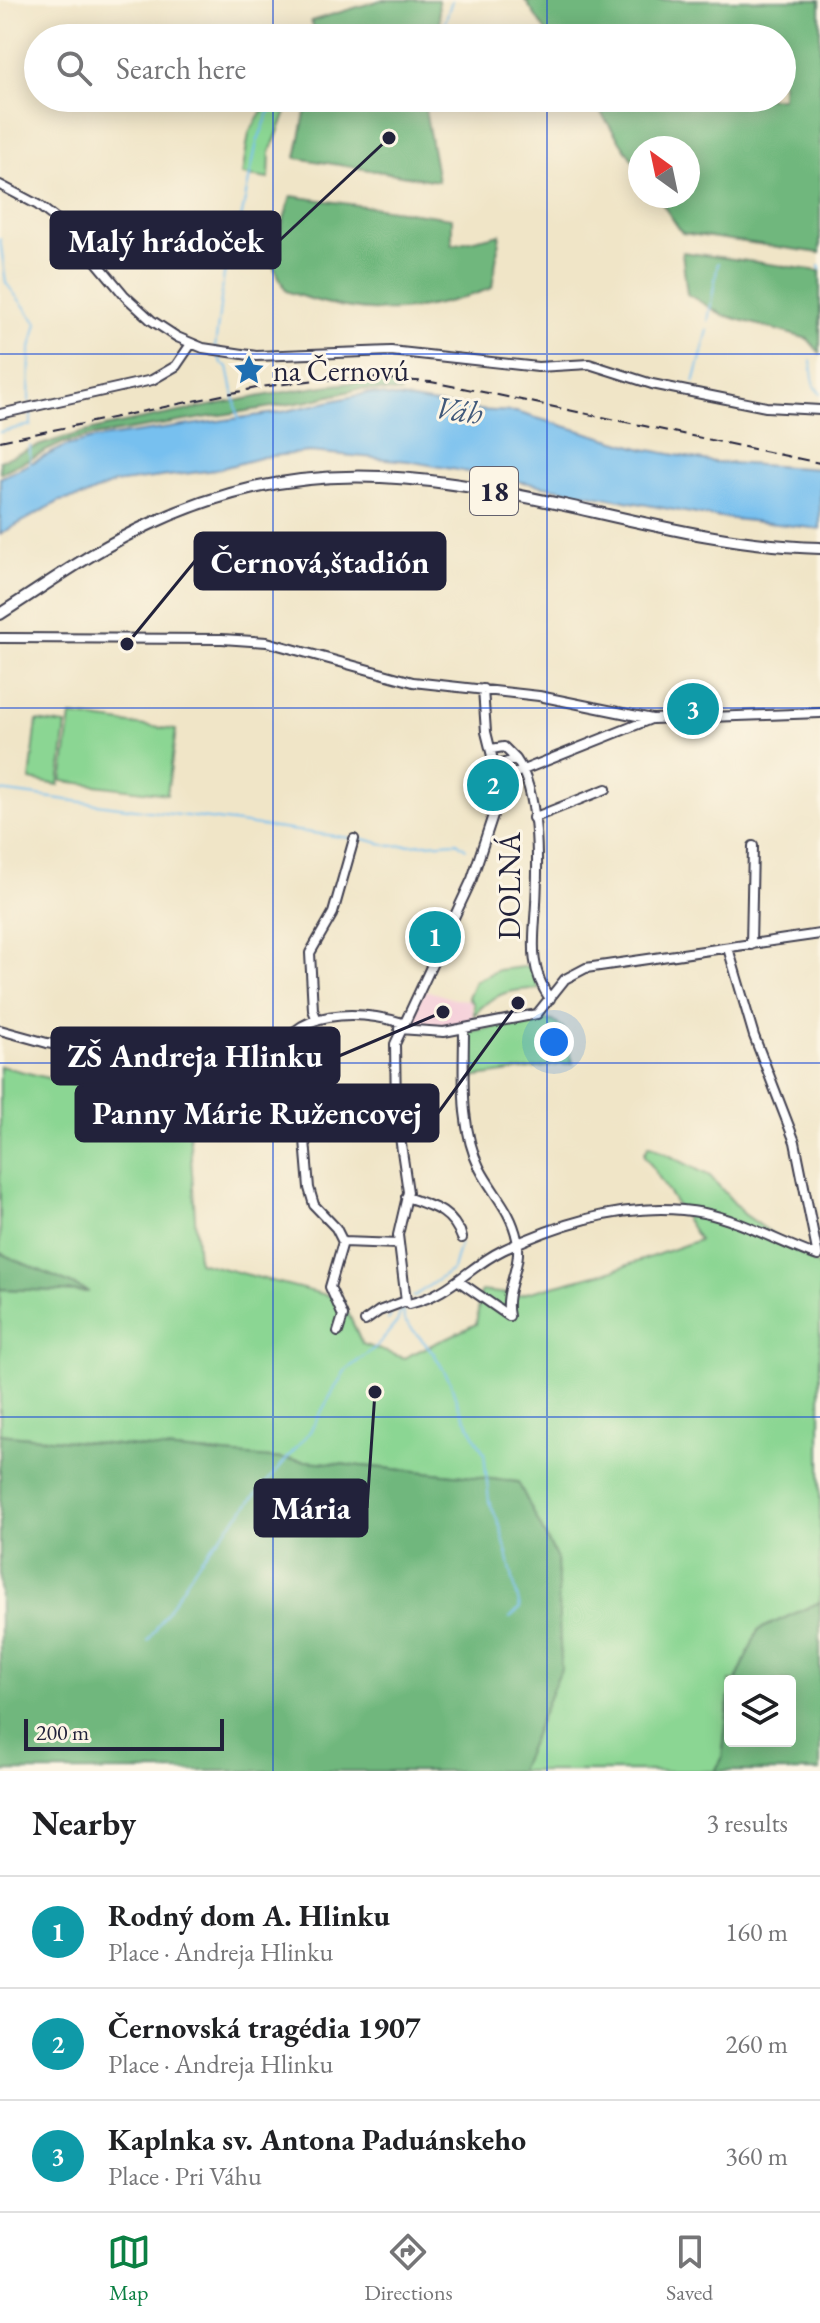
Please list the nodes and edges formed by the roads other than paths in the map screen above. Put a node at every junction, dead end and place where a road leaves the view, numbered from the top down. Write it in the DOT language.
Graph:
graph roads {
  1 [pos="0,185"];
  2 [pos="191,344"];
  3 [pos="820,410"];
  4 [pos="0,414"];
  5 [pos="820,548"];
  6 [pos="0,614"];
  7 [pos="0,638"];
  8 [pos="483,689"];
  9 [pos="820,713"];
  10 [pos="652,719"];
  11 [pos="491,749"];
  12 [pos="516,759"];
  13 [pos="496,766"];
  14 [pos="524,770"];
  15 [pos="498,780"];
  16 [pos="606,789"];
  17 [pos="533,818"];
  18 [pos="354,839"];
  19 [pos="753,846"];
  20 [pos="820,934"];
  21 [pos="751,945"];
  22 [pos="728,948"];
  23 [pos="550,999"];
  24 [pos="317,1020"];
  25 [pos="401,1026"];
  26 [pos="0,1030"];
  27 [pos="464,1030"];
  28 [pos="280,1050"];
  29 [pos="241,1067"];
  30 [pos="280,1072"];
  31 [pos="407,1195"];
  32 [pos="460,1231"];
  33 [pos="343,1242"];
  34 [pos="518,1243"];
  35 [pos="399,1244"];
  36 [pos="818,1256"];
  37 [pos="460,1282"];
  38 [pos="408,1302"];
  39 [pos="365,1321"];
  40 [pos="338,1332"];
  1 -- 2 [label="street"];
  2 -- 3 [label="street"];
  2 -- 4 [label="street"];
  5 -- 6 [label="main road, 18"];
  7 -- 8 [label="street"];
  8 -- 10 [label="street"];
  8 -- 11 [label="street"];
  9 -- 10 [label="street"];
  10 -- 14 [label="street"];
  11 -- 12 [label="street"];
  11 -- 13 [label="street"];
  12 -- 13 [label="street"];
  12 -- 14 [label="street"];
  13 -- 15 [label="street"];
  14 -- 15 [label="street"];
  14 -- 17 [label="street, DOLNÁ"];
  15 -- 25 [label="street"];
  16 -- 17 [label="street"];
  17 -- 23 [label="street, DOLNÁ"];
  18 -- 24 [label="street"];
  19 -- 21 [label="street"];
  20 -- 21 [label="street"];
  21 -- 22 [label="street"];
  22 -- 23 [label="street"];
  22 -- 36 [label="street"];
  23 -- 27 [label="street"];
  24 -- 25 [label="street"];
  24 -- 28 [label="street"];
  25 -- 27 [label="street"];
  25 -- 31 [label="street"];
  26 -- 29 [label="street"];
  27 -- 34 [label="street"];
  28 -- 29 [label="street"];
  28 -- 30 [label="street"];
  29 -- 30 [label="street"];
  30 -- 33 [label="street"];
  31 -- 32 [label="street"];
  31 -- 35 [label="street"];
  33 -- 35 [label="street"];
  33 -- 40 [label="street"];
  34 -- 36 [label="street"];
  34 -- 37 [label="street"];
  34 -- 37 [label="street"];
  35 -- 38 [label="street"];
  37 -- 38 [label="street"];
  38 -- 39 [label="street"];
}
